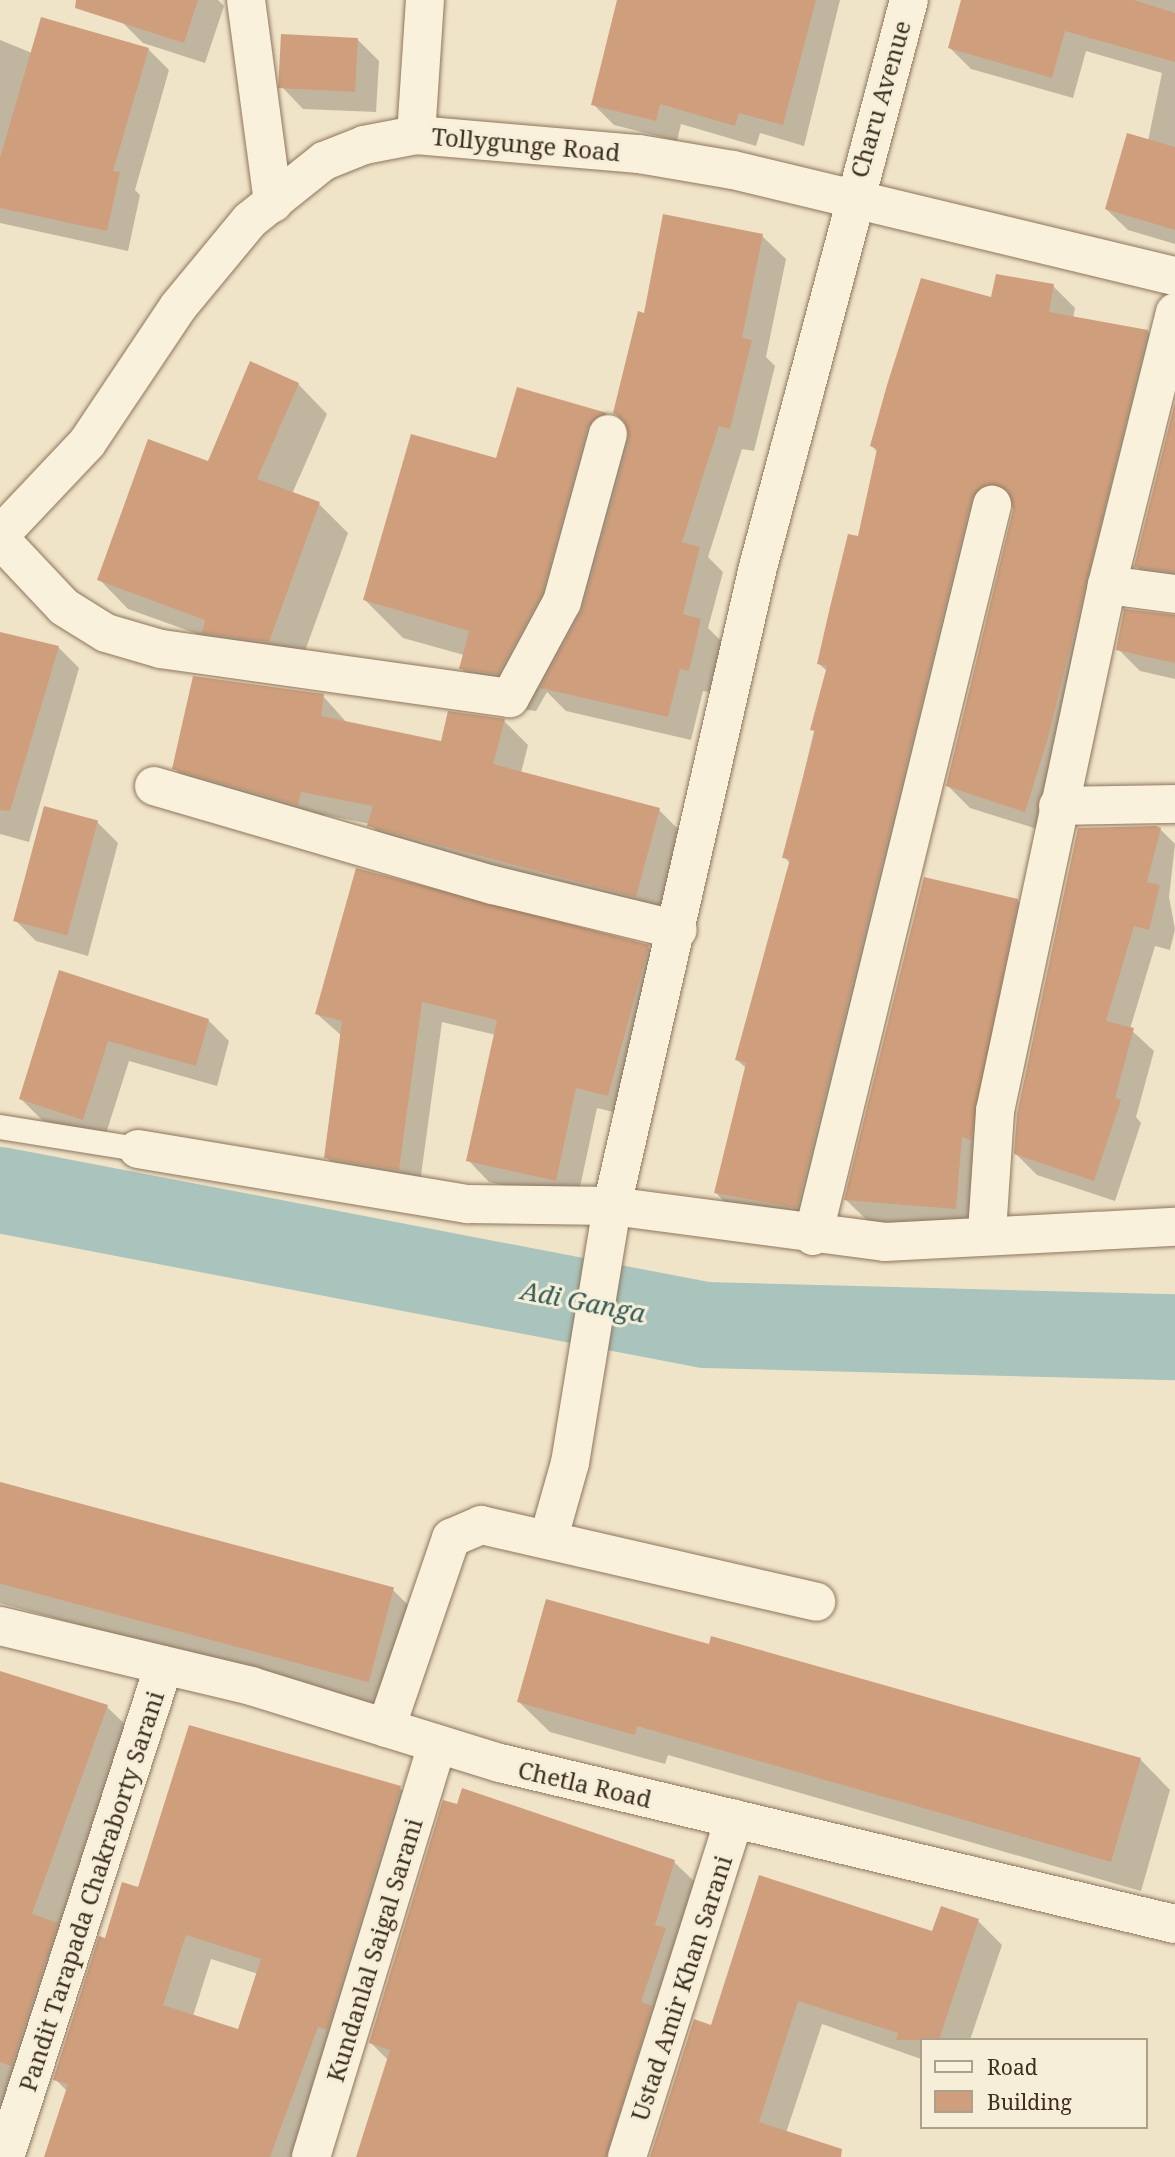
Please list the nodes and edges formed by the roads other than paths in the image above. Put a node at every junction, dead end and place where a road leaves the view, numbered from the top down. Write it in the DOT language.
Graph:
graph roads {
  1 [pos="246,0"];
  2 [pos="425,0"];
  3 [pos="909,0"];
  4 [pos="416,135"];
  5 [pos="852,199"];
  6 [pos="273,203"];
  7 [pos="1175,276"];
  8 [pos="1175,312"];
  9 [pos="608,434"];
  10 [pos="992,505"];
  11 [pos="0,537"];
  12 [pos="1107,585"];
  13 [pos="1175,594"];
  14 [pos="154,786"];
  15 [pos="1175,804"];
  16 [pos="1058,806"];
  17 [pos="678,930"];
  18 [pos="0,1127"];
  19 [pos="138,1149"];
  20 [pos="611,1216"];
  21 [pos="1175,1227"];
  22 [pos="987,1233"];
  23 [pos="813,1236"];
  24 [pos="549,1537"];
  25 [pos="816,1602"];
  26 [pos="0,1626"];
  27 [pos="164,1665"];
  28 [pos="386,1728"];
  29 [pos="437,1744"];
  30 [pos="734,1819"];
  31 [pos="1175,1924"];
  32 [pos="5,2157"];
  33 [pos="311,2157"];
  34 [pos="627,2157"];
  1 -- 6 [label="street"];
  2 -- 4 [label="street"];
  3 -- 5 [label="street, Charu Avenue"];
  4 -- 5 [label="street, Tollygunge Road"];
  4 -- 6 [label="street, Tollygunge Road"];
  5 -- 7 [label="street, Tollygunge Road"];
  5 -- 17 [label="street, Charu Avenue"];
  6 -- 11 [label="street, Tollygunge Road"];
  8 -- 12 [label="street"];
  9 -- 11 [label="street"];
  10 -- 23 [label="street"];
  12 -- 13 [label="street"];
  12 -- 16 [label="street"];
  14 -- 17 [label="street"];
  15 -- 16 [label="street"];
  16 -- 22 [label="street"];
  17 -- 20 [label="street, Charu Avenue"];
  18 -- 19 [label="lane"];
  19 -- 20 [label="street"];
  20 -- 23 [label="street"];
  20 -- 24 [label="street, Charu Avenue"];
  21 -- 22 [label="street"];
  22 -- 23 [label="street"];
  24 -- 25 [label="street"];
  24 -- 28 [label="street"];
  26 -- 27 [label="street, Chetla Road"];
  27 -- 28 [label="street, Chetla Road"];
  27 -- 32 [label="street, Pandit Tarapada Chakraborty Sarani"];
  28 -- 29 [label="street, Chetla Road"];
  29 -- 30 [label="street, Chetla Road"];
  29 -- 33 [label="street, Kundanlal Saigal Sarani"];
  30 -- 31 [label="street, Chetla Road"];
  30 -- 34 [label="street, Ustad Amir Khan Sarani"];
}
